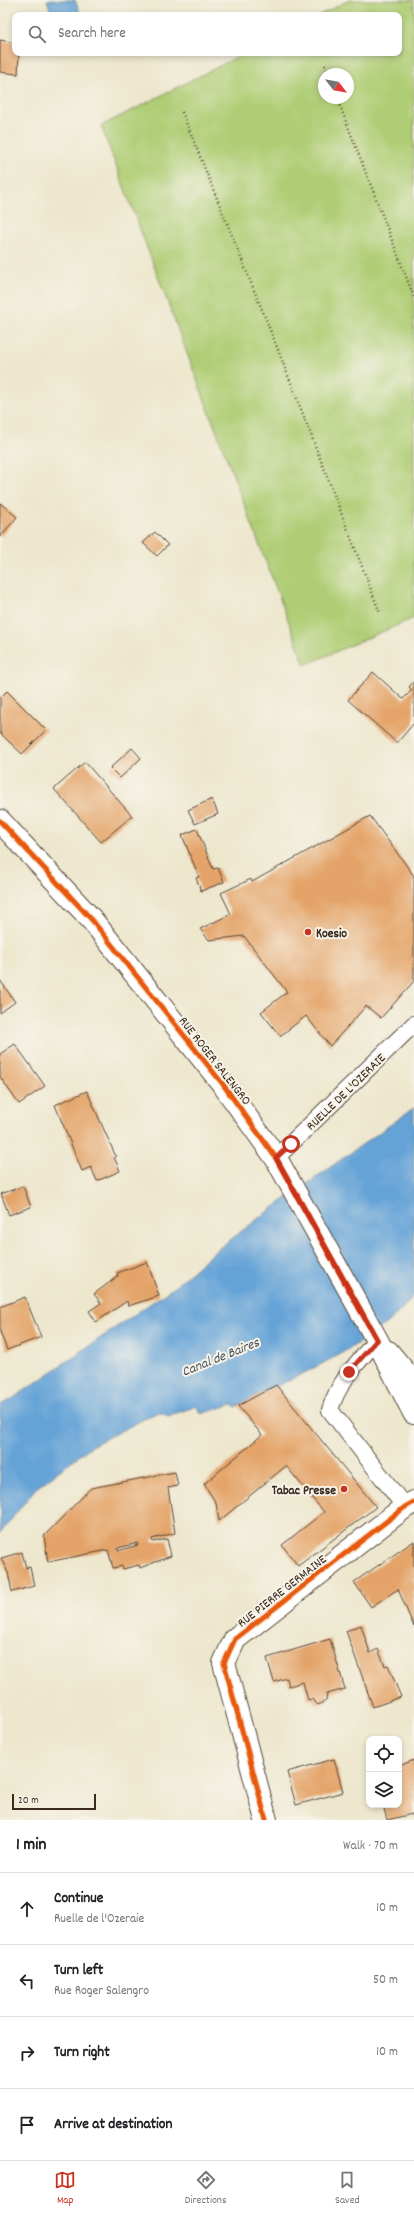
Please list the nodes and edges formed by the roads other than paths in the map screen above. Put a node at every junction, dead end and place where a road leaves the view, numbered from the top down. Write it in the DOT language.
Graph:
graph roads {
  1 [pos="0,821"];
  2 [pos="414,1024"];
  3 [pos="276,1158"];
  4 [pos="377,1340"];
  5 [pos="414,1383"];
  6 [pos="414,1413"];
  7 [pos="410,1505"];
  8 [pos="266,1820"];
  1 -- 3 [label="main road, RUE ROGER SALENGRO"];
  2 -- 3 [label="lane, RUELLE DE L'OZERAIE"];
  3 -- 4 [label="main road, RUE ROGER SALENGRO"];
  4 -- 5 [label="main road"];
  4 -- 6 [label="main road"];
  4 -- 7 [label="lane"];
  7 -- 8 [label="main road, RUE PIERRE GERMAINE"];
}
